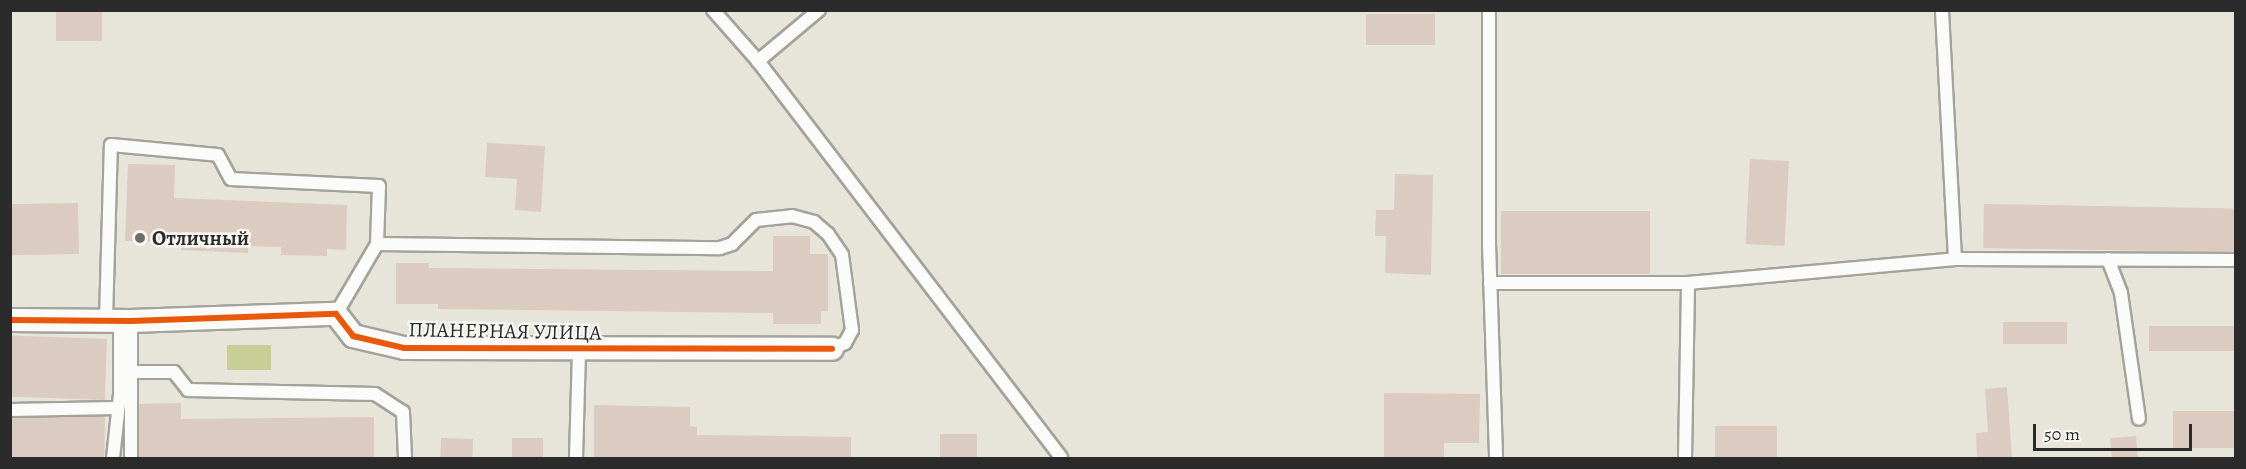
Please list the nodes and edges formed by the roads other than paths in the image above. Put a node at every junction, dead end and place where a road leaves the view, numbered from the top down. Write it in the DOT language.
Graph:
graph roads {
  1 [pos="713,10"];
  2 [pos="819,10"];
  3 [pos="1489,10"];
  4 [pos="1942,10"];
  5 [pos="758,62"];
  6 [pos="377,244"];
  7 [pos="1955,259"];
  8 [pos="2108,259"];
  9 [pos="2235,260"];
  10 [pos="1490,283"];
  11 [pos="1688,284"];
  12 [pos="336,314"];
  13 [pos="10,320"];
  14 [pos="119,321"];
  15 [pos="579,349"];
  16 [pos="832,349"];
  17 [pos="131,372"];
  18 [pos="117,408"];
  19 [pos="10,410"];
  20 [pos="2139,419"];
  21 [pos="113,459"];
  22 [pos="131,459"];
  23 [pos="405,459"];
  24 [pos="576,459"];
  25 [pos="1061,459"];
  26 [pos="1496,459"];
  27 [pos="1685,459"];
  1 -- 5 [label="lane"];
  2 -- 5 [label="lane"];
  3 -- 10 [label="lane"];
  4 -- 7 [label="lane"];
  5 -- 25 [label="lane"];
  6 -- 12 [label="lane"];
  6 -- 14 [label="lane"];
  6 -- 16 [label="lane"];
  7 -- 8 [label="lane"];
  7 -- 11 [label="lane"];
  8 -- 9 [label="lane"];
  8 -- 20 [label="lane"];
  10 -- 11 [label="lane"];
  10 -- 26 [label="lane"];
  11 -- 27 [label="lane"];
  12 -- 14 [label="street"];
  12 -- 15 [label="street, ПЛАНЕРНАЯ УЛИЦА"];
  13 -- 14 [label="street"];
  14 -- 17 [label="lane"];
  14 -- 18 [label="lane"];
  15 -- 16 [label="street, ПЛАНЕРНАЯ УЛИЦА"];
  15 -- 24 [label="lane"];
  17 -- 22 [label="lane"];
  17 -- 23 [label="lane"];
  18 -- 19 [label="lane"];
  18 -- 21 [label="lane"];
}
